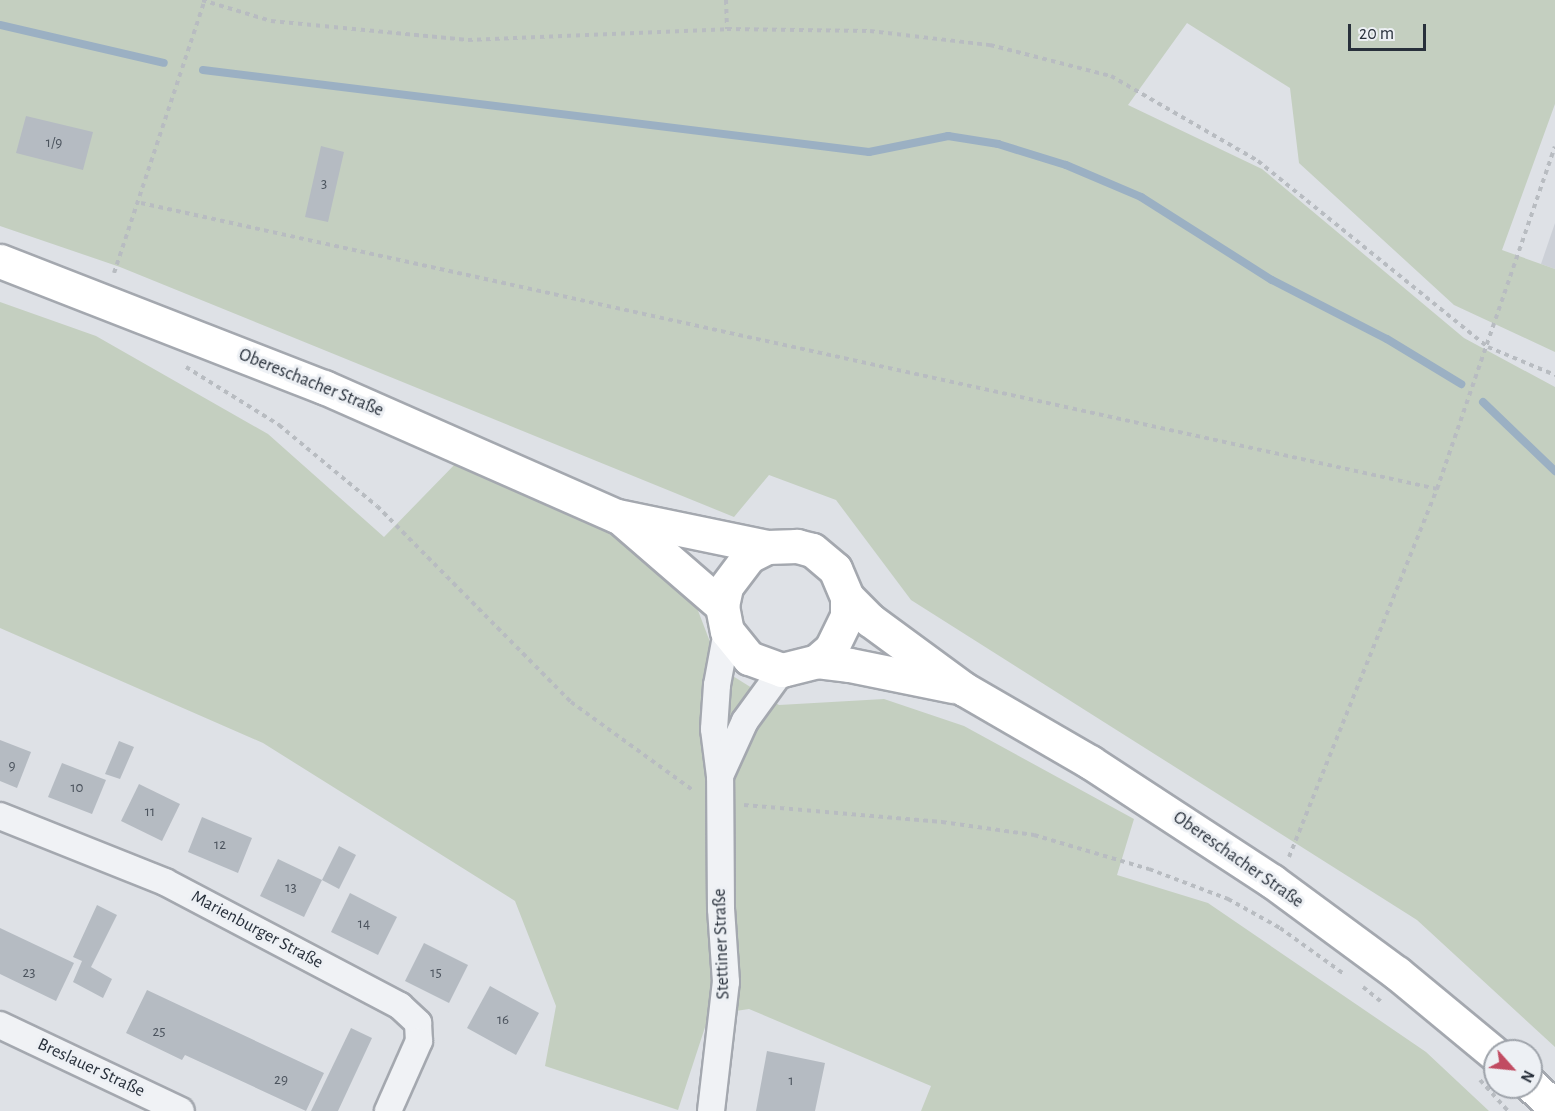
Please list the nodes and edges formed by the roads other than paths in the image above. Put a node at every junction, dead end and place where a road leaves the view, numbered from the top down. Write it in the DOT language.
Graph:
graph roads {
  1 [pos="0,261"];
  2 [pos="617,516"];
  3 [pos="766,547"];
  4 [pos="847,597"];
  5 [pos="725,618"];
  6 [pos="817,661"];
  7 [pos="782,670"];
  8 [pos="964,689"];
  9 [pos="720,776"];
  10 [pos="0,816"];
  11 [pos="0,1025"];
  12 [pos="1483,1063"];
  13 [pos="1543,1096"];
  14 [pos="1555,1107"];
  15 [pos="181,1111"];
  16 [pos="388,1111"];
  17 [pos="711,1111"];
  1 -- 2 [label="main road, Obereschacher Straße"];
  2 -- 3 [label="main road, Obereschacher Straße"];
  2 -- 5 [label="main road, Obereschacher Straße"];
  3 -- 4 [label="main road"];
  3 -- 5 [label="main road"];
  4 -- 6 [label="main road"];
  4 -- 8 [label="main road, Obereschacher Straße"];
  5 -- 7 [label="main road"];
  5 -- 9 [label="street, Stettiner Straße"];
  6 -- 7 [label="main road"];
  6 -- 8 [label="main road, Obereschacher Straße"];
  7 -- 9 [label="street, Stettiner Straße"];
  8 -- 12 [label="main road, Obereschacher Straße"];
  9 -- 17 [label="street, Stettiner Straße"];
  10 -- 16 [label="street, Marienburger Straße"];
  11 -- 15 [label="street, Breslauer Straße"];
  13 -- 14 [label="main road"];
}
